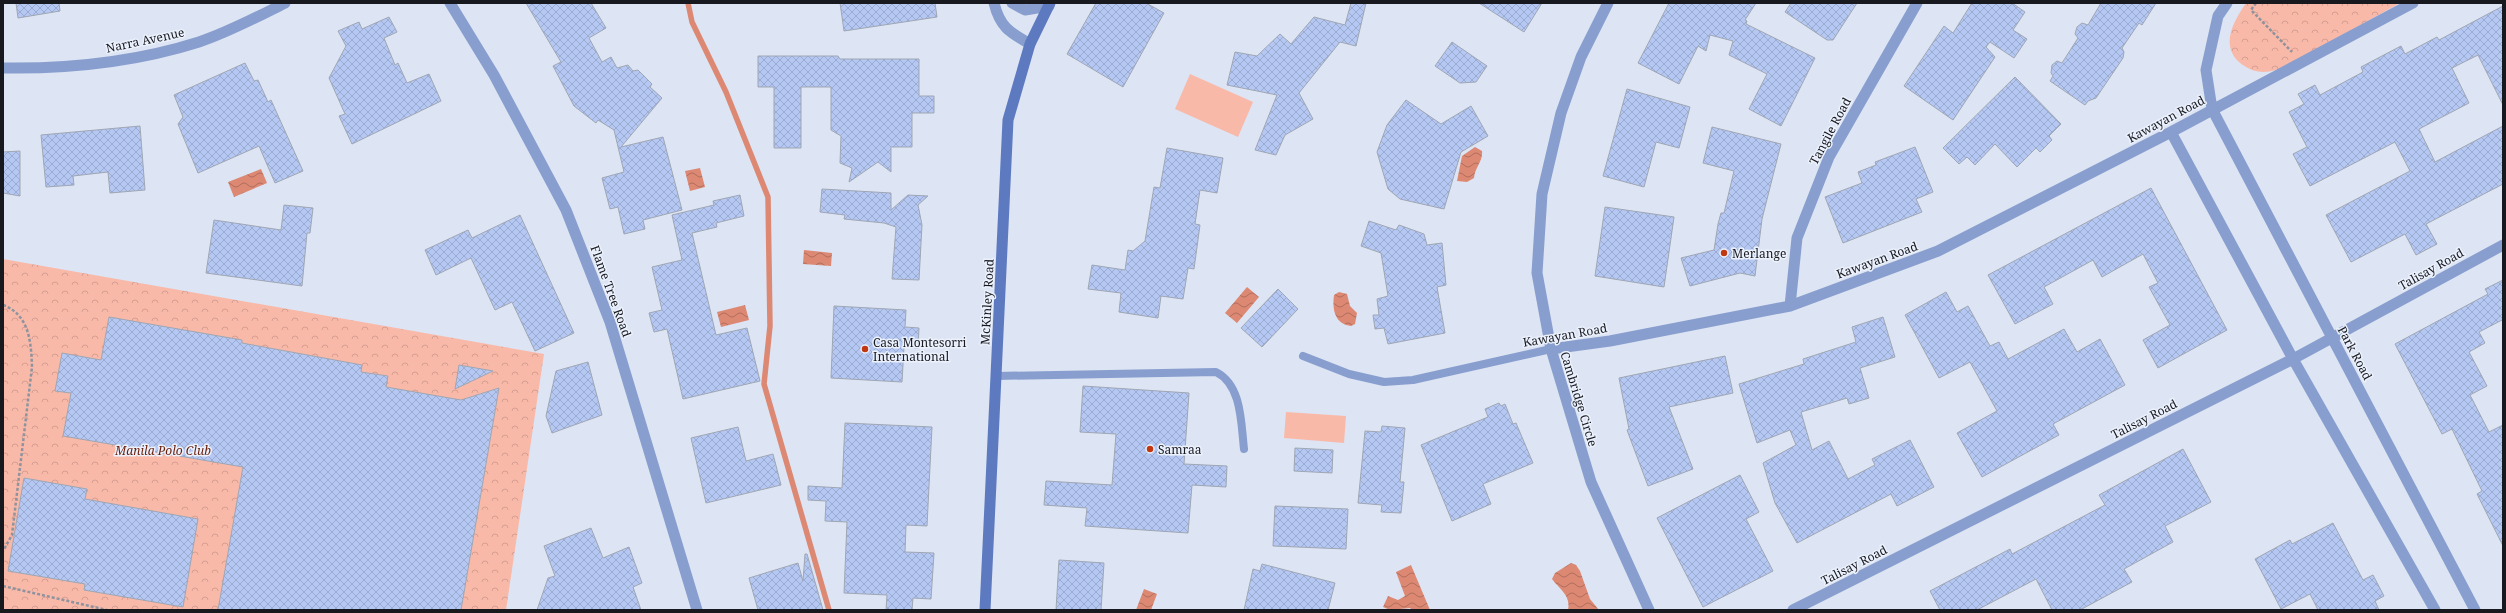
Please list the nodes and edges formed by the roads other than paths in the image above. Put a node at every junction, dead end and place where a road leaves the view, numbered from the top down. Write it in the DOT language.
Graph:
graph roads {
  1 [pos="285,3"];
  2 [pos="450,3"];
  3 [pos="994,3"];
  4 [pos="1012,3"];
  5 [pos="1608,3"];
  6 [pos="1917,3"];
  7 [pos="2227,3"];
  8 [pos="2413,3"];
  9 [pos="1049,4"];
  10 [pos="1030,44"];
  11 [pos="3,68"];
  12 [pos="2212,110"];
  13 [pos="2171,132"];
  14 [pos="2503,245"];
  15 [pos="1790,306"];
  16 [pos="2332,338"];
  17 [pos="1551,349"];
  18 [pos="1303,356"];
  19 [pos="2293,360"];
  20 [pos="997,376"];
  21 [pos="1244,449"];
  22 [pos="696,610"];
  23 [pos="985,610"];
  24 [pos="1649,610"];
  25 [pos="1793,610"];
  26 [pos="2435,610"];
  27 [pos="2475,610"];
  1 -- 11 [label="street, Narra Avenue"];
  2 -- 22 [label="street, Flame Tree Road"];
  3 -- 10 [label="street"];
  4 -- 9 [label="street"];
  5 -- 17 [label="street, Cambridge Circle"];
  6 -- 15 [label="street, Tangile Road"];
  7 -- 12 [label="street, Park Road"];
  8 -- 12 [label="street, Kawayan Road"];
  9 -- 10 [label="main road, McKinley Road"];
  10 -- 20 [label="main road, McKinley Road"];
  12 -- 13 [label="street, Kawayan Road"];
  12 -- 16 [label="street, Park Road"];
  13 -- 15 [label="street, Kawayan Road"];
  13 -- 19 [label="street"];
  14 -- 16 [label="street, Talisay Road"];
  15 -- 17 [label="street, Kawayan Road"];
  16 -- 19 [label="street, Talisay Road"];
  16 -- 27 [label="street, Park Road"];
  17 -- 18 [label="lane, Kawayan Road"];
  17 -- 24 [label="street, Cambridge Circle"];
  19 -- 25 [label="street, Talisay Road"];
  19 -- 26 [label="street"];
  20 -- 21 [label="lane"];
  20 -- 23 [label="main road, McKinley Road"];
}
